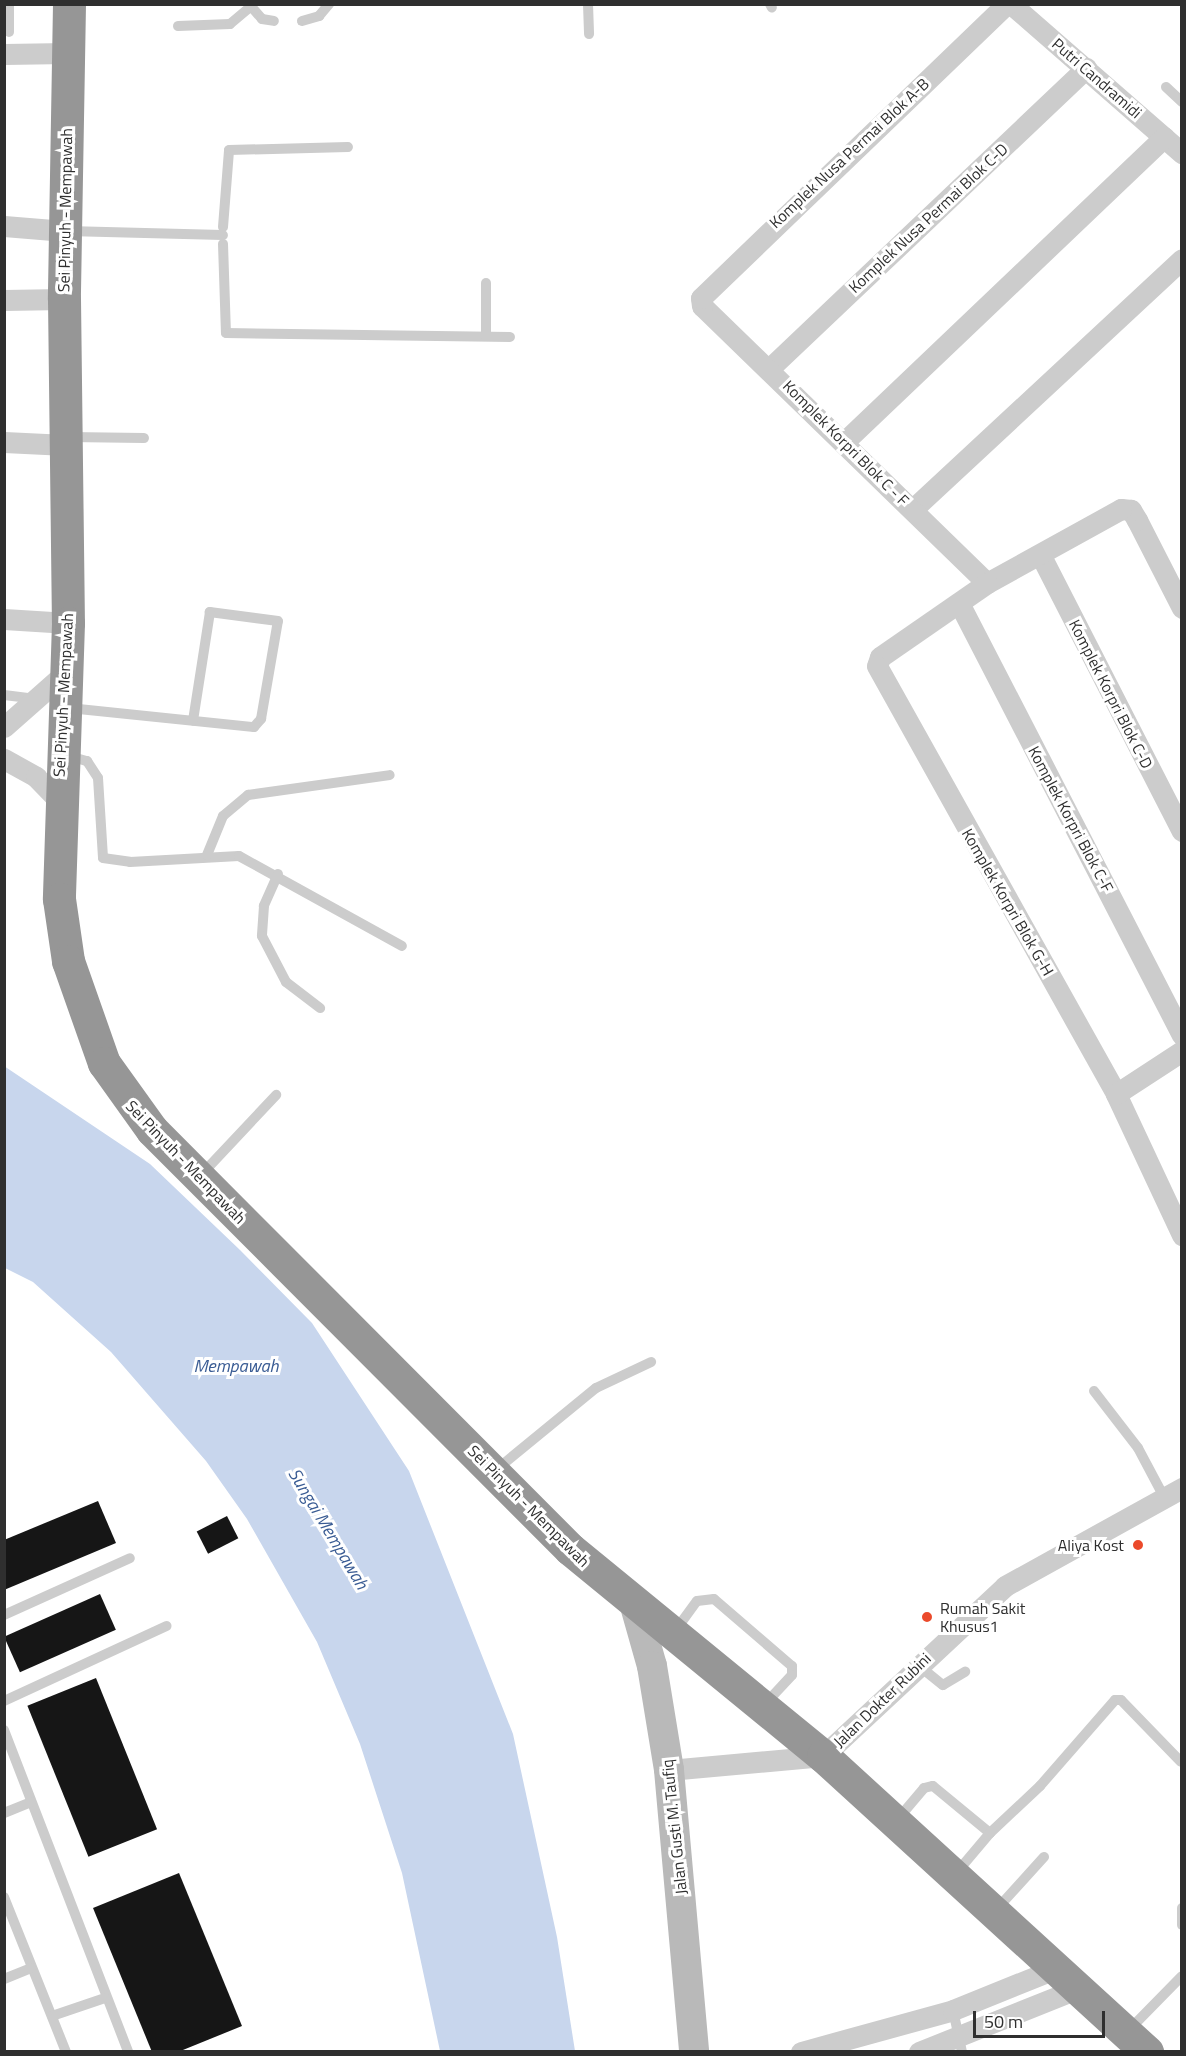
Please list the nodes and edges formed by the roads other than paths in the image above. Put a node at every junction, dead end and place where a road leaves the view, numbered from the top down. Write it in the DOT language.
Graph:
graph roads {
  1 [pos="9,4"];
  2 [pos="69,4"];
  3 [pos="329,4"];
  4 [pos="588,4"];
  5 [pos="1006,4"];
  6 [pos="1011,4"];
  7 [pos="249,6"];
  8 [pos="274,21"];
  9 [pos="302,21"];
  10 [pos="178,26"];
  11 [pos="9,32"];
  12 [pos="589,34"];
  13 [pos="67,53"];
  14 [pos="4,54"];
  15 [pos="1086,68"];
  16 [pos="1166,87"];
  17 [pos="1182,102"];
  18 [pos="1164,137"];
  19 [pos="348,147"];
  20 [pos="1182,153"];
  21 [pos="4,226"];
  22 [pos="65,231"];
  23 [pos="223,235"];
  24 [pos="1182,260"];
  25 [pos="486,283"];
  26 [pos="64,299"];
  27 [pos="4,300"];
  28 [pos="702,306"];
  29 [pos="486,336"];
  30 [pos="510,337"];
  31 [pos="770,368"];
  32 [pos="144,438"];
  33 [pos="66,441"];
  34 [pos="4,442"];
  35 [pos="844,442"];
  36 [pos="913,509"];
  37 [pos="1041,556"];
  38 [pos="987,583"];
  39 [pos="959,603"];
  40 [pos="1182,608"];
  41 [pos="4,619"];
  42 [pos="68,623"];
  43 [pos="4,695"];
  44 [pos="50,703"];
  45 [pos="193,721"];
  46 [pos="4,727"];
  47 [pos="59,756"];
  48 [pos="4,759"];
  49 [pos="390,775"];
  50 [pos="58,800"];
  51 [pos="1182,831"];
  52 [pos="207,855"];
  53 [pos="278,874"];
  54 [pos="402,946"];
  55 [pos="320,1008"];
  56 [pos="1182,1035"];
  57 [pos="1182,1051"];
  58 [pos="1116,1094"];
  59 [pos="276,1095"];
  60 [pos="199,1178"];
  61 [pos="1182,1235"];
  62 [pos="651,1362"];
  63 [pos="1094,1391"];
  64 [pos="495,1472"];
  65 [pos="1173,1492"];
  66 [pos="130,1558"];
  67 [pos="635,1606"];
  68 [pos="4,1615"];
  69 [pos="680,1623"];
  70 [pos="166,1626"];
  71 [pos="918,1665"];
  72 [pos="965,1672"];
  73 [pos="4,1701"];
  74 [pos="768,1702"];
  75 [pos="4,1730"];
  76 [pos="823,1756"];
  77 [pos="1181,1762"];
  78 [pos="669,1770"];
  79 [pos="31,1802"];
  80 [pos="4,1813"];
  81 [pos="895,1822"];
  82 [pos="990,1833"];
  83 [pos="1044,1857"];
  84 [pos="959,1869"];
  85 [pos="4,1898"];
  86 [pos="1000,1906"];
  87 [pos="1182,1908"];
  88 [pos="1182,1925"];
  89 [pos="30,1968"];
  90 [pos="1182,1976"];
  91 [pos="4,1979"];
  92 [pos="1063,1980"];
  93 [pos="105,1998"];
  94 [pos="953,2010"];
  95 [pos="52,2016"];
  96 [pos="1136,2043"];
  97 [pos="960,2046"];
  98 [pos="66,2052"];
  99 [pos="128,2052"];
  100 [pos="694,2052"];
  101 [pos="801,2052"];
  102 [pos="919,2052"];
  1 -- 11 [label="lane"];
  2 -- 13 [label="highway, Sei Pinyuh - Mempawah"];
  3 -- 9 [label="lane"];
  4 -- 12 [label="lane"];
  5 -- 28 [label="street, Komplek Nusa Permai Blok A-B"];
  6 -- 15 [label="street, Putri Candramidi"];
  7 -- 8 [label="lane"];
  7 -- 10 [label="lane"];
  13 -- 14 [label="street"];
  13 -- 22 [label="highway, Sei Pinyuh - Mempawah"];
  15 -- 18 [label="street, Putri Candramidi"];
  15 -- 31 [label="street, Komplek Nusa Permai Blok C-D"];
  16 -- 17 [label="lane"];
  18 -- 20 [label="street, Putri Candramidi"];
  18 -- 35 [label="street"];
  19 -- 23 [label="lane"];
  21 -- 22 [label="street"];
  22 -- 23 [label="lane"];
  22 -- 26 [label="highway, Sei Pinyuh - Mempawah"];
  23 -- 29 [label="lane"];
  24 -- 36 [label="street"];
  25 -- 29 [label="lane"];
  26 -- 27 [label="street"];
  26 -- 33 [label="highway, Sei Pinyuh - Mempawah"];
  28 -- 31 [label="street, Komplek Korpri Blok C - F"];
  29 -- 30 [label="lane"];
  31 -- 35 [label="street, Komplek Korpri Blok C - F"];
  32 -- 33 [label="lane"];
  33 -- 34 [label="street"];
  33 -- 42 [label="highway, Sei Pinyuh - Mempawah"];
  35 -- 36 [label="street, Komplek Korpri Blok C - F"];
  36 -- 38 [label="street, Komplek Korpri Blok C - F"];
  37 -- 38 [label="street"];
  37 -- 40 [label="street"];
  37 -- 51 [label="street, Komplek Korpri Blok C-D"];
  38 -- 39 [label="street"];
  39 -- 56 [label="street, Komplek Korpri Blok C-F"];
  39 -- 58 [label="street, Komplek Korpri Blok G-H"];
  41 -- 42 [label="street"];
  42 -- 44 [label="highway, Sei Pinyuh - Mempawah"];
  43 -- 44 [label="lane"];
  44 -- 45 [label="lane"];
  44 -- 46 [label="street"];
  44 -- 47 [label="highway, Sei Pinyuh - Mempawah"];
  45 -- 45 [label="lane"];
  47 -- 50 [label="highway, Sei Pinyuh - Mempawah"];
  47 -- 52 [label="lane"];
  48 -- 50 [label="street"];
  49 -- 52 [label="lane"];
  50 -- 60 [label="highway, Sei Pinyuh - Mempawah"];
  52 -- 53 [label="lane"];
  53 -- 54 [label="lane"];
  53 -- 55 [label="lane"];
  57 -- 58 [label="street"];
  58 -- 61 [label="street, Komplek Korpri Blok G-H"];
  59 -- 60 [label="lane"];
  60 -- 64 [label="highway, Sei Pinyuh - Mempawah"];
  62 -- 64 [label="lane"];
  63 -- 65 [label="lane"];
  64 -- 67 [label="highway, Sei Pinyuh - Mempawah"];
  65 -- 71 [label="street, Jalan Dokter Rubini"];
  66 -- 68 [label="lane"];
  67 -- 69 [label="highway, Sei Pinyuh - Mempawah"];
  67 -- 78 [label="main road, Jalan Gusti M. Taufiq"];
  69 -- 74 [label="highway, Sei Pinyuh - Mempawah"];
  69 -- 74 [label="lane"];
  70 -- 73 [label="lane"];
  71 -- 72 [label="lane"];
  71 -- 76 [label="street, Jalan Dokter Rubini"];
  74 -- 76 [label="highway, Sei Pinyuh - Mempawah"];
  75 -- 79 [label="lane"];
  76 -- 78 [label="street"];
  76 -- 81 [label="highway, Sei Pinyuh - Mempawah"];
  77 -- 82 [label="lane"];
  78 -- 100 [label="main road, Jalan Gusti M. Taufiq"];
  79 -- 80 [label="lane"];
  79 -- 93 [label="lane"];
  81 -- 82 [label="lane"];
  81 -- 84 [label="highway, Sei Pinyuh - Mempawah"];
  82 -- 84 [label="lane"];
  83 -- 86 [label="lane"];
  84 -- 86 [label="highway, Sei Pinyuh - Mempawah"];
  85 -- 89 [label="lane"];
  86 -- 92 [label="highway, Sei Pinyuh - Mempawah"];
  87 -- 88 [label="lane"];
  89 -- 91 [label="lane"];
  89 -- 95 [label="lane"];
  90 -- 96 [label="lane"];
  92 -- 94 [label="street"];
  92 -- 96 [label="highway, Sei Pinyuh - Mempawah"];
  92 -- 97 [label="street"];
  93 -- 95 [label="lane"];
  93 -- 99 [label="lane"];
  94 -- 97 [label="lane"];
  94 -- 101 [label="street"];
  95 -- 98 [label="lane"];
  97 -- 102 [label="street"];
}
